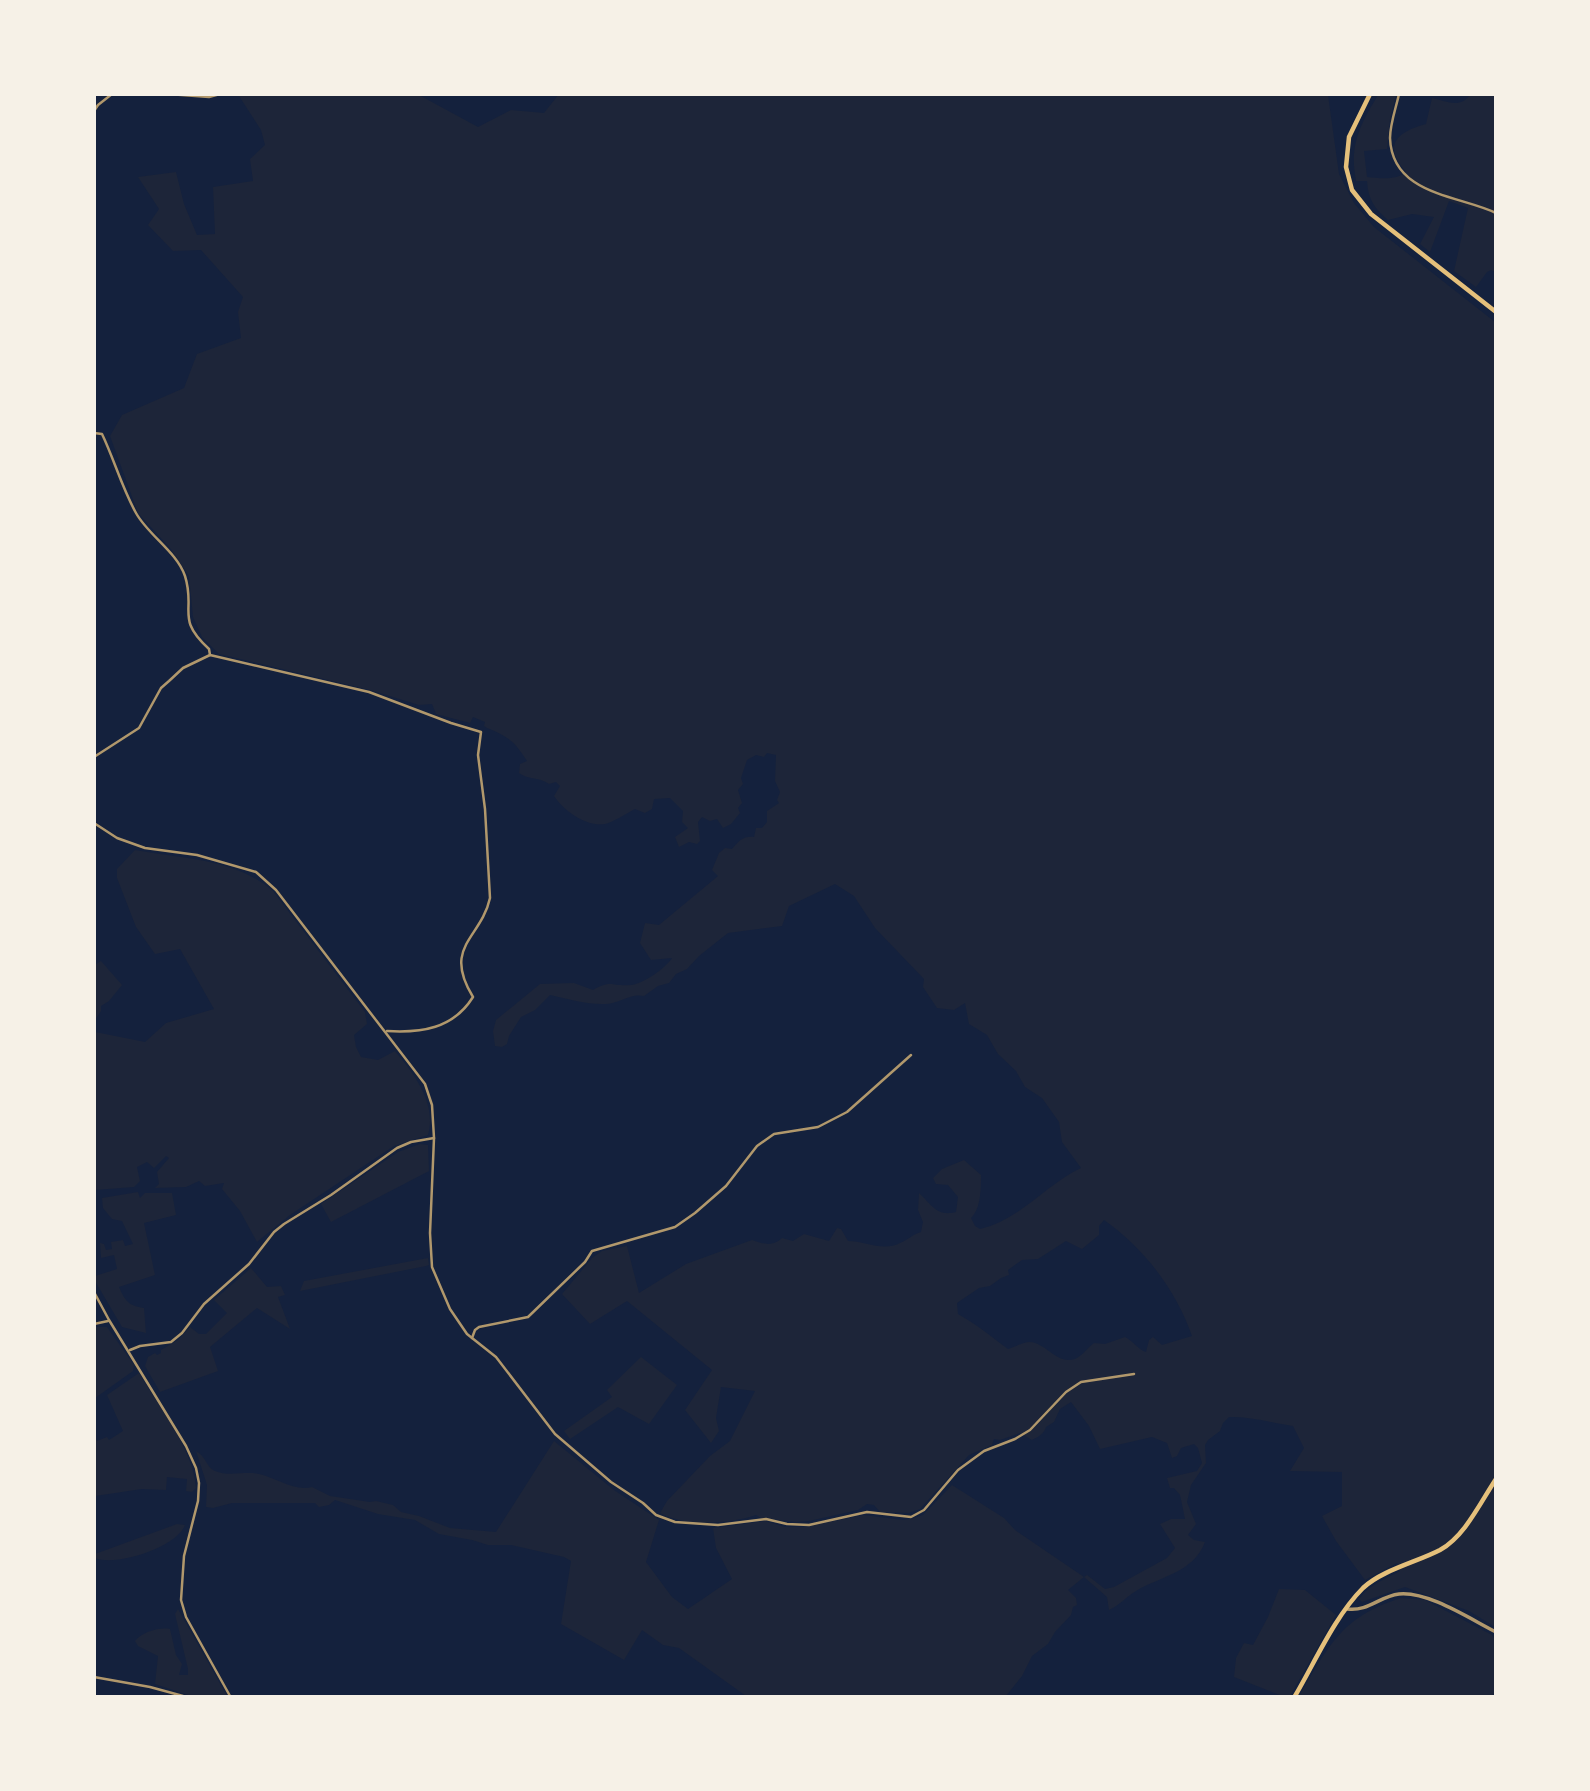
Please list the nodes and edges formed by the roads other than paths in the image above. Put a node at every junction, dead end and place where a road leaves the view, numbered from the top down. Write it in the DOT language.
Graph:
graph roads {
  1 [pos="112,94"];
  2 [pos="167,94"];
  3 [pos="220,94"];
  4 [pos="1370,94"];
  5 [pos="1399,94"];
  6 [pos="94,111"];
  7 [pos="1496,213"];
  8 [pos="1496,312"];
  9 [pos="94,433"];
  10 [pos="210,655"];
  11 [pos="94,757"];
  12 [pos="94,822"];
  13 [pos="384,1031"];
  14 [pos="911,1055"];
  15 [pos="434,1139"];
  16 [pos="94,1292"];
  17 [pos="109,1320"];
  18 [pos="94,1324"];
  19 [pos="472,1338"];
  20 [pos="130,1350"];
  21 [pos="1135,1374"];
  22 [pos="1496,1479"];
  23 [pos="1347,1609"];
  24 [pos="1496,1632"];
  25 [pos="94,1677"];
  26 [pos="183,1696"];
  27 [pos="230,1696"];
  28 [pos="1295,1696"];
  1 -- 6 [label="street"];
  2 -- 3 [label="street"];
  4 -- 8 [label="main road"];
  5 -- 7 [label="street"];
  9 -- 10 [label="street"];
  10 -- 11 [label="street"];
  10 -- 13 [label="street"];
  12 -- 13 [label="street"];
  13 -- 15 [label="street"];
  14 -- 19 [label="street"];
  15 -- 19 [label="street"];
  15 -- 20 [label="street"];
  16 -- 17 [label="street"];
  17 -- 18 [label="street"];
  17 -- 20 [label="street"];
  19 -- 21 [label="street"];
  20 -- 27 [label="street"];
  22 -- 23 [label="main road"];
  23 -- 24 [label="street"];
  23 -- 28 [label="main road"];
  25 -- 26 [label="street"];
}
